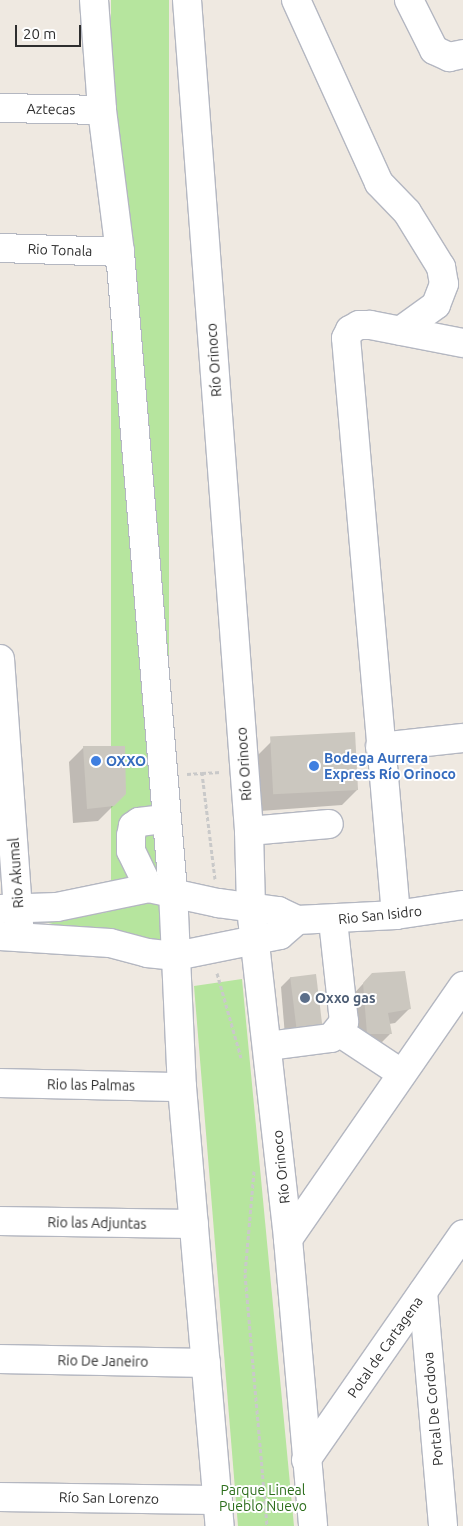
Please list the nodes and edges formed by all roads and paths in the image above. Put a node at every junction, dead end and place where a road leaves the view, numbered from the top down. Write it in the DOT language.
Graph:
graph roads {
  1 [pos="94,0"];
  2 [pos="187,0"];
  3 [pos="296,0"];
  4 [pos="408,0"];
  5 [pos="463,54"];
  6 [pos="0,108"];
  7 [pos="102,110"];
  8 [pos="0,248"];
  9 [pos="120,252"];
  10 [pos="400,331"];
  11 [pos="463,343"];
  12 [pos="0,659"];
  13 [pos="463,738"];
  14 [pos="380,747"];
  15 [pos="244,770"];
  16 [pos="166,819"];
  17 [pos="329,824"];
  18 [pos="249,831"];
  19 [pos="161,890"];
  20 [pos="218,903"];
  21 [pos="463,905"];
  22 [pos="251,908"];
  23 [pos="10,909"];
  24 [pos="396,915"];
  25 [pos="297,920"];
  26 [pos="333,920"];
  27 [pos="10,936"];
  28 [pos="254,942"];
  29 [pos="218,947"];
  30 [pos="176,956"];
  31 [pos="463,986"];
  32 [pos="339,1032"];
  33 [pos="268,1046"];
  34 [pos="243,1066"];
  35 [pos="401,1073"];
  36 [pos="0,1083"];
  37 [pos="182,1087"];
  38 [pos="254,1168"];
  39 [pos="0,1222"];
  40 [pos="194,1224"];
  41 [pos="463,1234"];
  42 [pos="288,1239"];
  43 [pos="423,1292"];
  44 [pos="0,1359"];
  45 [pos="206,1363"];
  46 [pos="306,1460"];
  47 [pos="0,1497"];
  48 [pos="219,1513"];
  49 [pos="268,1526"];
  50 [pos="313,1526"];
  51 [pos="443,1526"];
  1 -- 7 [label="street"];
  2 -- 15 [label="street, Río Orinoco"];
  3 -- 10 [label="street"];
  4 -- 5 [label="street"];
  6 -- 7 [label="street, Aztecas"];
  7 -- 9 [label="street"];
  8 -- 9 [label="street, Rio Tonala"];
  9 -- 16 [label="street"];
  10 -- 11 [label="street"];
  10 -- 14 [label="street"];
  12 -- 23 [label="street, Rio Akumal"];
  13 -- 14 [label="street"];
  14 -- 24 [label="street"];
  15 -- 18 [label="street, Río Orinoco"];
  15 -- 20 [label="path"];
  16 -- 19 [label="street"];
  16 -- 19 [label="street"];
  17 -- 18 [label="street"];
  18 -- 22 [label="street, Río Orinoco"];
  19 -- 20 [label="street, Rio San Isidro"];
  19 -- 23 [label="street"];
  19 -- 30 [label="street"];
  20 -- 22 [label="street, Rio San Isidro"];
  21 -- 24 [label="street, Rio San Isidro"];
  22 -- 25 [label="street, Rio San Isidro"];
  22 -- 28 [label="street, Río Orinoco"];
  23 -- 27 [label="street, Rio Akumal"];
  24 -- 26 [label="street, Rio San Isidro"];
  25 -- 26 [label="street, Rio San Isidro"];
  25 -- 28 [label="street"];
  26 -- 32 [label="street"];
  27 -- 30 [label="street"];
  28 -- 29 [label="street"];
  28 -- 33 [label="street, Río Orinoco"];
  29 -- 30 [label="street"];
  29 -- 34 [label="path"];
  30 -- 37 [label="street"];
  31 -- 35 [label="street"];
  32 -- 33 [label="street"];
  32 -- 35 [label="street"];
  33 -- 42 [label="street, Río Orinoco"];
  35 -- 42 [label="street"];
  36 -- 37 [label="street, Rio las Palmas"];
  37 -- 40 [label="street"];
  38 -- 49 [label="path"];
  39 -- 40 [label="street, Rio las Adjuntas"];
  40 -- 45 [label="street"];
  41 -- 43 [label="street, Potal de Cartagena"];
  42 -- 46 [label="street, Río Orinoco"];
  43 -- 46 [label="street, Potal de Cartagena"];
  43 -- 51 [label="street, Portal De Cordova"];
  44 -- 45 [label="street, Rio De Janeiro"];
  45 -- 48 [label="street"];
  46 -- 50 [label="street, Río Orinoco"];
  47 -- 48 [label="street, Río San Lorenzo"];
}
